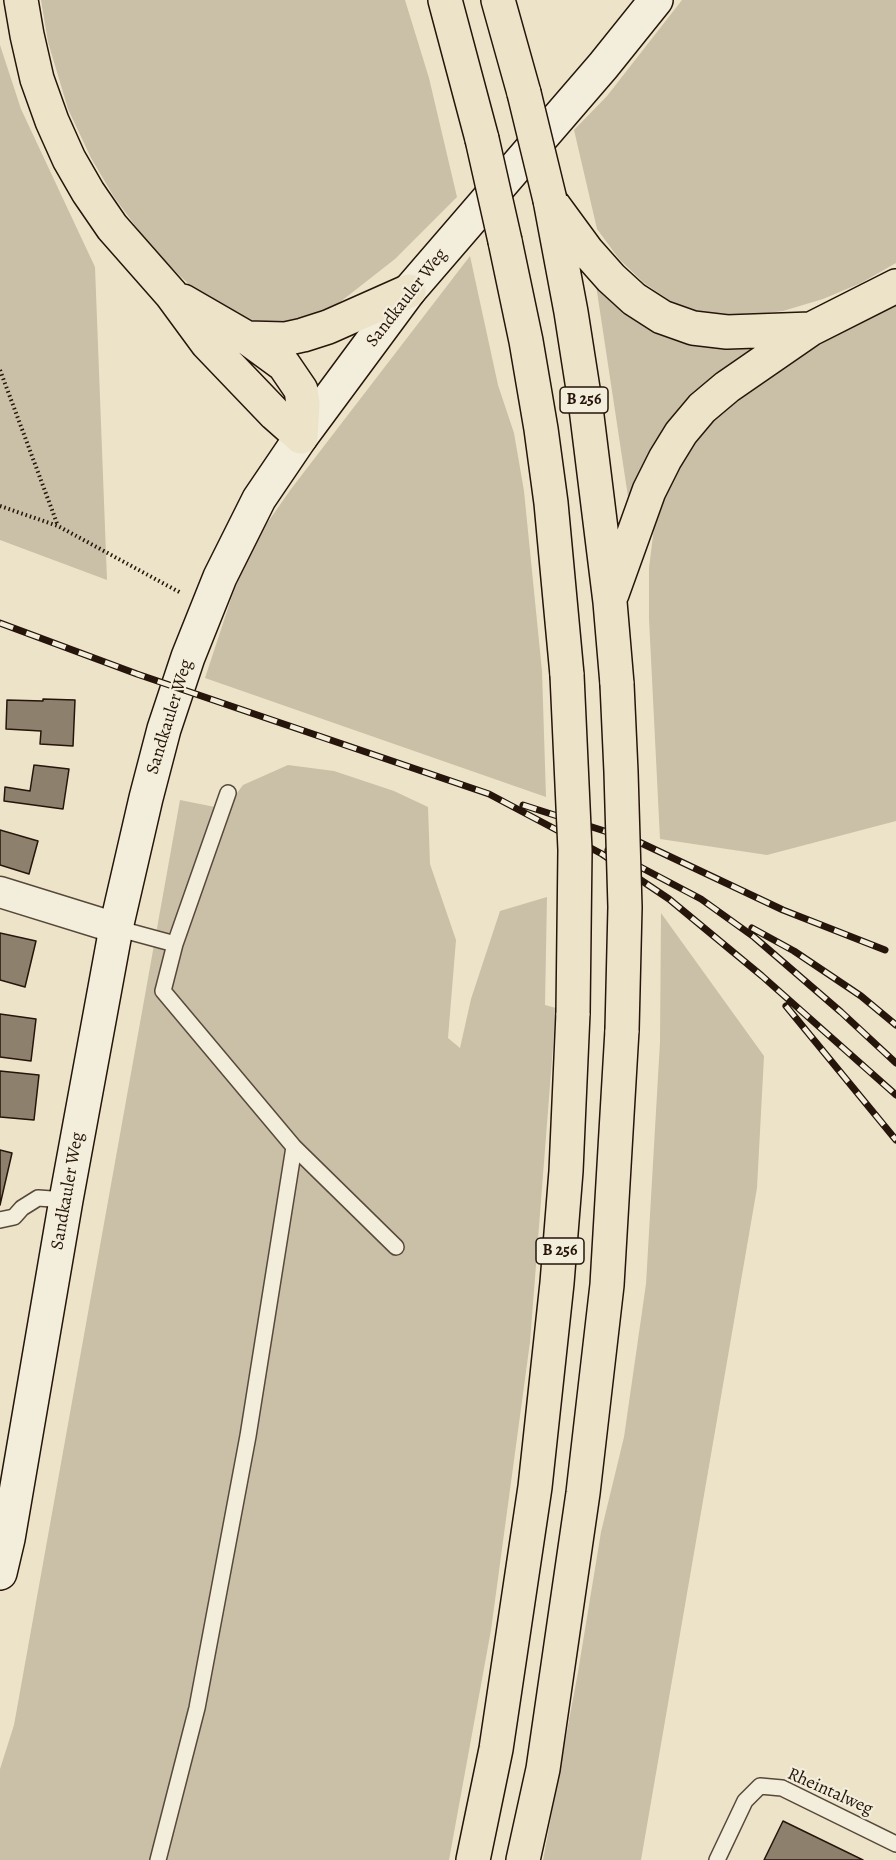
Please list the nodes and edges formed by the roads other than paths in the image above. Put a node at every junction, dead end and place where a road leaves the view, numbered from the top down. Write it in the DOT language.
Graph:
graph roads {
  1 [pos="21,0"];
  2 [pos="445,0"];
  3 [pos="498,0"];
  4 [pos="656,0"];
  5 [pos="550,200"];
  6 [pos="896,286"];
  7 [pos="409,291"];
  8 [pos="171,294"];
  9 [pos="811,329"];
  10 [pos="247,338"];
  11 [pos="301,437"];
  12 [pos="610,602"];
  13 [pos="228,793"];
  14 [pos="0,892"];
  15 [pos="116,928"];
  16 [pos="175,944"];
  17 [pos="294,1147"];
  18 [pos="66,1200"];
  19 [pos="0,1220"];
  20 [pos="396,1247"];
  21 [pos="4,1538"];
  22 [pos="0,1574"];
  23 [pos="896,1844"];
  24 [pos="158,1860"];
  25 [pos="473,1860"];
  26 [pos="523,1860"];
  27 [pos="717,1860"];
  1 -- 8 [label="highway"];
  2 -- 25 [label="highway, B 256, bridge"];
  3 -- 5 [label="highway, B 256, bridge"];
  4 -- 7 [label="street, Sandkauler Weg"];
  5 -- 9 [label="highway"];
  5 -- 12 [label="highway, B 256"];
  6 -- 9 [label="highway"];
  7 -- 10 [label="highway"];
  7 -- 11 [label="street, Sandkauler Weg"];
  8 -- 10 [label="highway"];
  8 -- 11 [label="highway"];
  9 -- 12 [label="highway"];
  10 -- 11 [label="highway"];
  11 -- 15 [label="street, Sandkauler Weg"];
  12 -- 26 [label="highway, B 256, bridge"];
  13 -- 16 [label="lane"];
  14 -- 15 [label="street"];
  15 -- 16 [label="lane"];
  15 -- 18 [label="street, Sandkauler Weg"];
  16 -- 17 [label="lane"];
  17 -- 20 [label="lane"];
  17 -- 24 [label="lane"];
  18 -- 19 [label="lane"];
  18 -- 21 [label="street, Sandkauler Weg"];
  21 -- 22 [label="street, Sandkauler Weg"];
  23 -- 27 [label="lane, Rheintalweg"];
}
